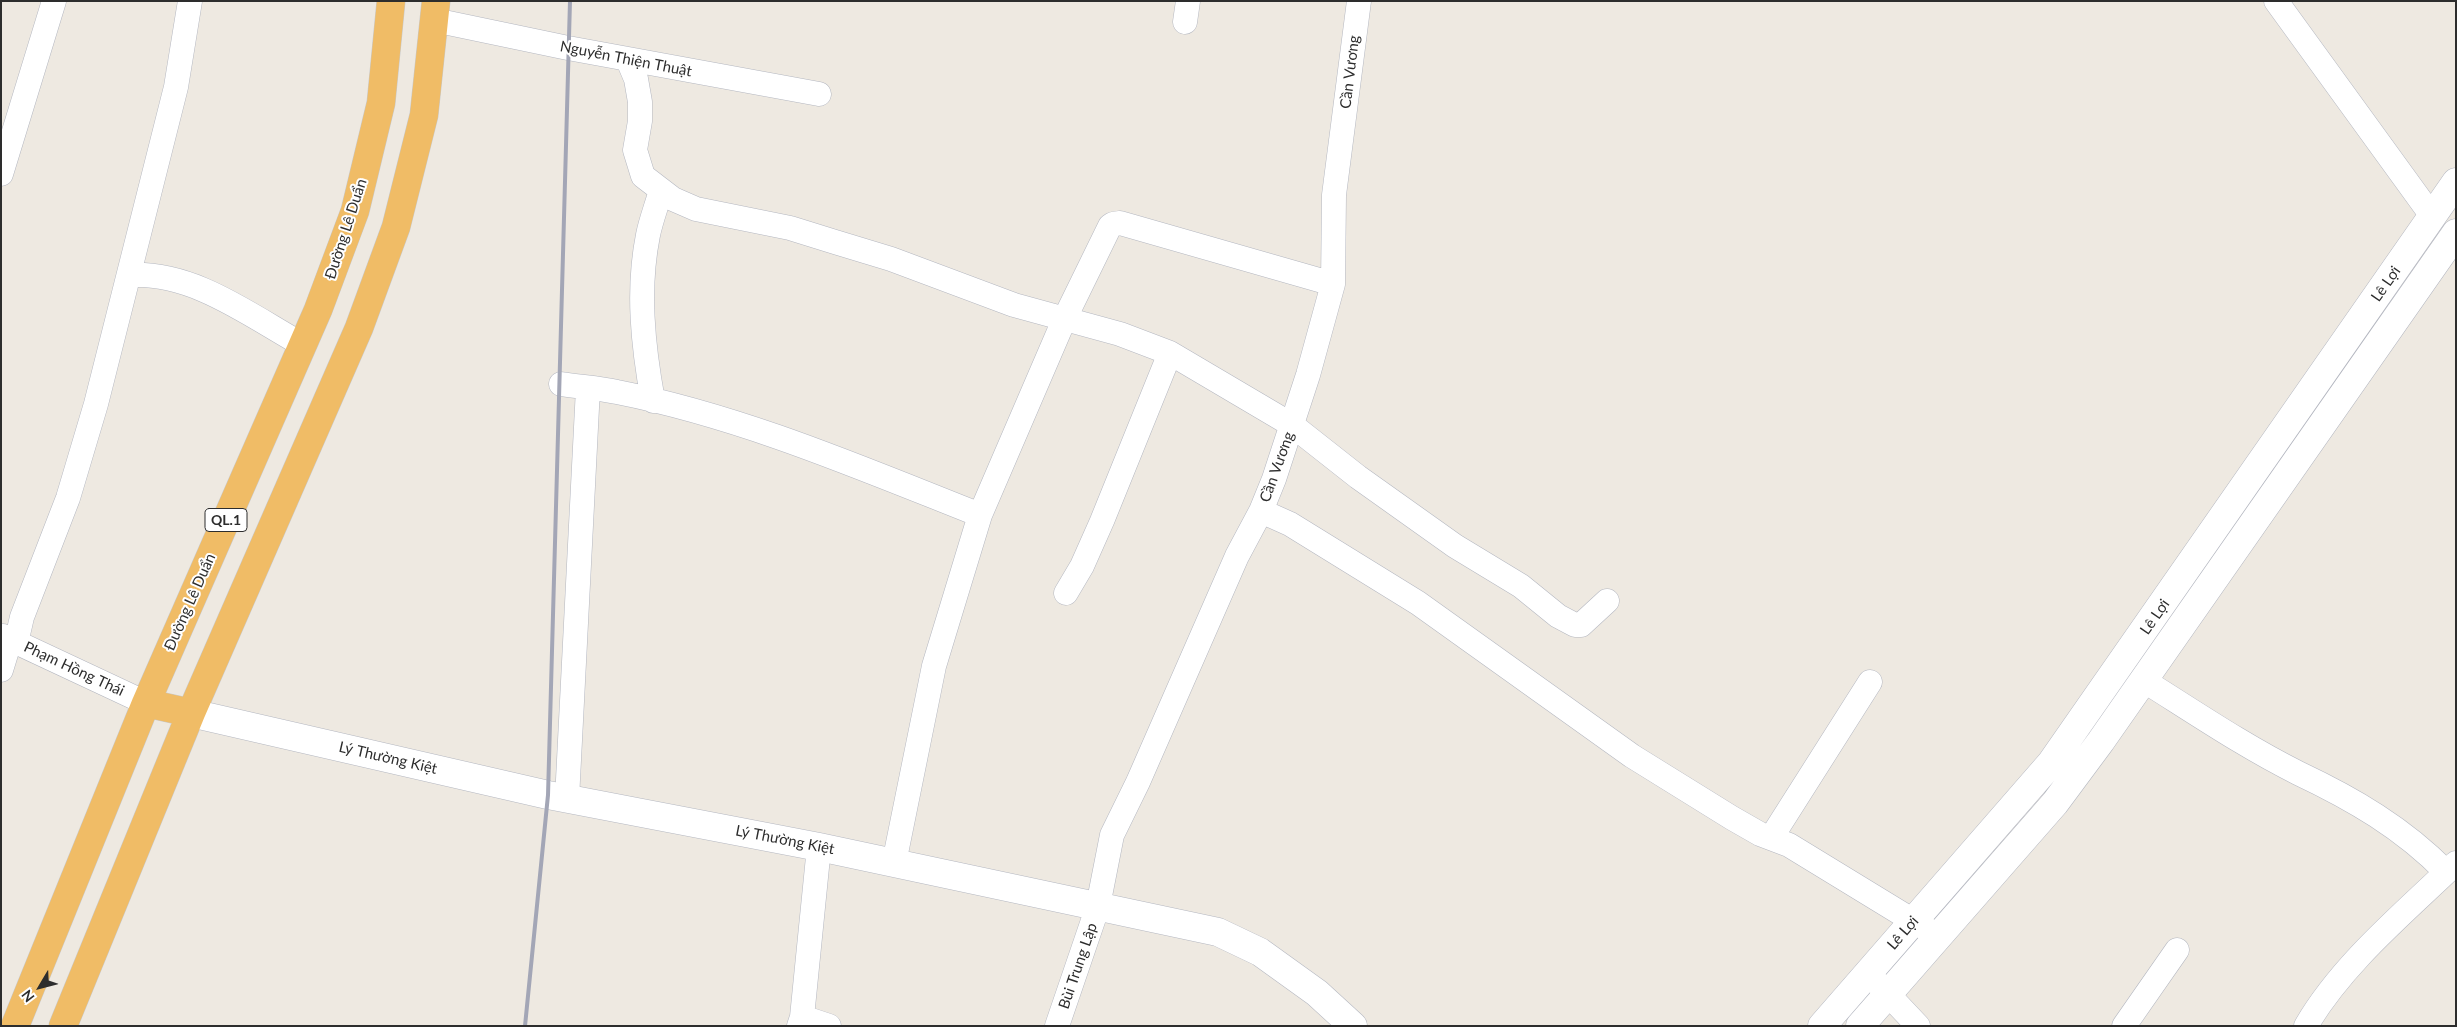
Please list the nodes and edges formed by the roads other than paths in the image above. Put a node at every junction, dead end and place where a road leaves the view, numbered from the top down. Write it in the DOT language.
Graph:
graph roads {
  1 [pos="54,1"];
  2 [pos="190,1"];
  3 [pos="1359,1"];
  4 [pos="2276,1"];
  5 [pos="387,3"];
  6 [pos="435,11"];
  7 [pos="628,60"];
  8 [pos="818,94"];
  9 [pos="1,174"];
  10 [pos="2456,182"];
  11 [pos="661,190"];
  12 [pos="2432,216"];
  13 [pos="2454,239"];
  14 [pos="130,275"];
  15 [pos="1333,284"];
  16 [pos="1064,320"];
  17 [pos="303,345"];
  18 [pos="1170,353"];
  19 [pos="560,384"];
  20 [pos="588,388"];
  21 [pos="2311,392"];
  22 [pos="652,401"];
  23 [pos="2334,407"];
  24 [pos="1292,426"];
  25 [pos="1261,512"];
  26 [pos="980,515"];
  27 [pos="2183,576"];
  28 [pos="2205,592"];
  29 [pos="1066,593"];
  30 [pos="1606,601"];
  31 [pos="8,639"];
  32 [pos="1,670"];
  33 [pos="2143,680"];
  34 [pos="1870,682"];
  35 [pos="146,703"];
  36 [pos="190,713"];
  37 [pos="2032,787"];
  38 [pos="567,799"];
  39 [pos="2054,803"];
  40 [pos="1771,838"];
  41 [pos="819,846"];
  42 [pos="894,863"];
  43 [pos="2451,867"];
  44 [pos="1098,906"];
  45 [pos="1913,922"];
  46 [pos="1938,936"];
  47 [pos="2177,950"];
  48 [pos="1868,973"];
  49 [pos="1887,994"];
  50 [pos="800,1021"];
  51 [pos="15,1026"];
  52 [pos="63,1026"];
  53 [pos="829,1026"];
  54 [pos="1057,1026"];
  55 [pos="1353,1026"];
  56 [pos="1822,1026"];
  57 [pos="1860,1026"];
  58 [pos="1918,1026"];
  59 [pos="2124,1026"];
  60 [pos="2306,1026"];
  1 -- 9 [label="street"];
  2 -- 14 [label="street"];
  3 -- 15 [label="street, Cần Vương"];
  4 -- 12 [label="street"];
  5 -- 17 [label="highway, Đường Lê Duẩn / QL.1"];
  6 -- 7 [label="street, Nguyễn Thiện Thuật"];
  6 -- 36 [label="highway, QL.1"];
  7 -- 8 [label="street, Nguyễn Thiện Thuật"];
  7 -- 11 [label="street"];
  10 -- 12 [label="street, Lê Lợi"];
  11 -- 16 [label="street"];
  11 -- 22 [label="street"];
  12 -- 13 [label="street"];
  12 -- 21 [label="street, Lê Lợi"];
  13 -- 23 [label="street, Lê Lợi"];
  14 -- 17 [label="street"];
  14 -- 31 [label="street"];
  15 -- 16 [label="street"];
  15 -- 24 [label="street, Cần Vương"];
  16 -- 18 [label="street"];
  16 -- 26 [label="street"];
  17 -- 35 [label="highway, Đường Lê Duẩn / QL.1"];
  18 -- 24 [label="street"];
  18 -- 29 [label="street"];
  19 -- 20 [label="street"];
  20 -- 22 [label="street"];
  20 -- 38 [label="street"];
  21 -- 23 [label="street"];
  21 -- 27 [label="street, Lê Lợi"];
  22 -- 26 [label="street"];
  23 -- 28 [label="street, Lê Lợi"];
  24 -- 25 [label="street, Cần Vương"];
  24 -- 30 [label="street"];
  25 -- 40 [label="street"];
  25 -- 44 [label="street, Cần Vương"];
  26 -- 42 [label="street"];
  27 -- 28 [label="street"];
  27 -- 37 [label="street, Lê Lợi"];
  28 -- 33 [label="street, Lê Lợi"];
  31 -- 32 [label="street"];
  31 -- 35 [label="street, Phạm Hồng Thái"];
  33 -- 39 [label="street, Lê Lợi"];
  33 -- 43 [label="street"];
  34 -- 40 [label="street"];
  35 -- 36 [label="highway"];
  35 -- 51 [label="highway, Đường Lê Duẩn / QL.1"];
  36 -- 38 [label="street, Lý Thường Kiệt"];
  36 -- 52 [label="highway, QL.1"];
  37 -- 39 [label="street"];
  37 -- 45 [label="street, Lê Lợi"];
  38 -- 41 [label="street, Lý Thường Kiệt"];
  39 -- 46 [label="street, Lê Lợi"];
  40 -- 45 [label="street"];
  41 -- 42 [label="street, Lý Thường Kiệt"];
  41 -- 50 [label="street"];
  42 -- 44 [label="street, Lý Thường Kiệt"];
  43 -- 60 [label="street"];
  44 -- 54 [label="street, Bùi Trung Lập"];
  44 -- 55 [label="street, Lý Thường Kiệt"];
  45 -- 46 [label="street"];
  45 -- 48 [label="street, Lê Lợi"];
  46 -- 49 [label="street, Lê Lợi"];
  47 -- 59 [label="street"];
  48 -- 49 [label="street"];
  48 -- 56 [label="street, Lê Lợi"];
  49 -- 57 [label="street, Lê Lợi"];
  49 -- 58 [label="street"];
  50 -- 53 [label="street"];
}
